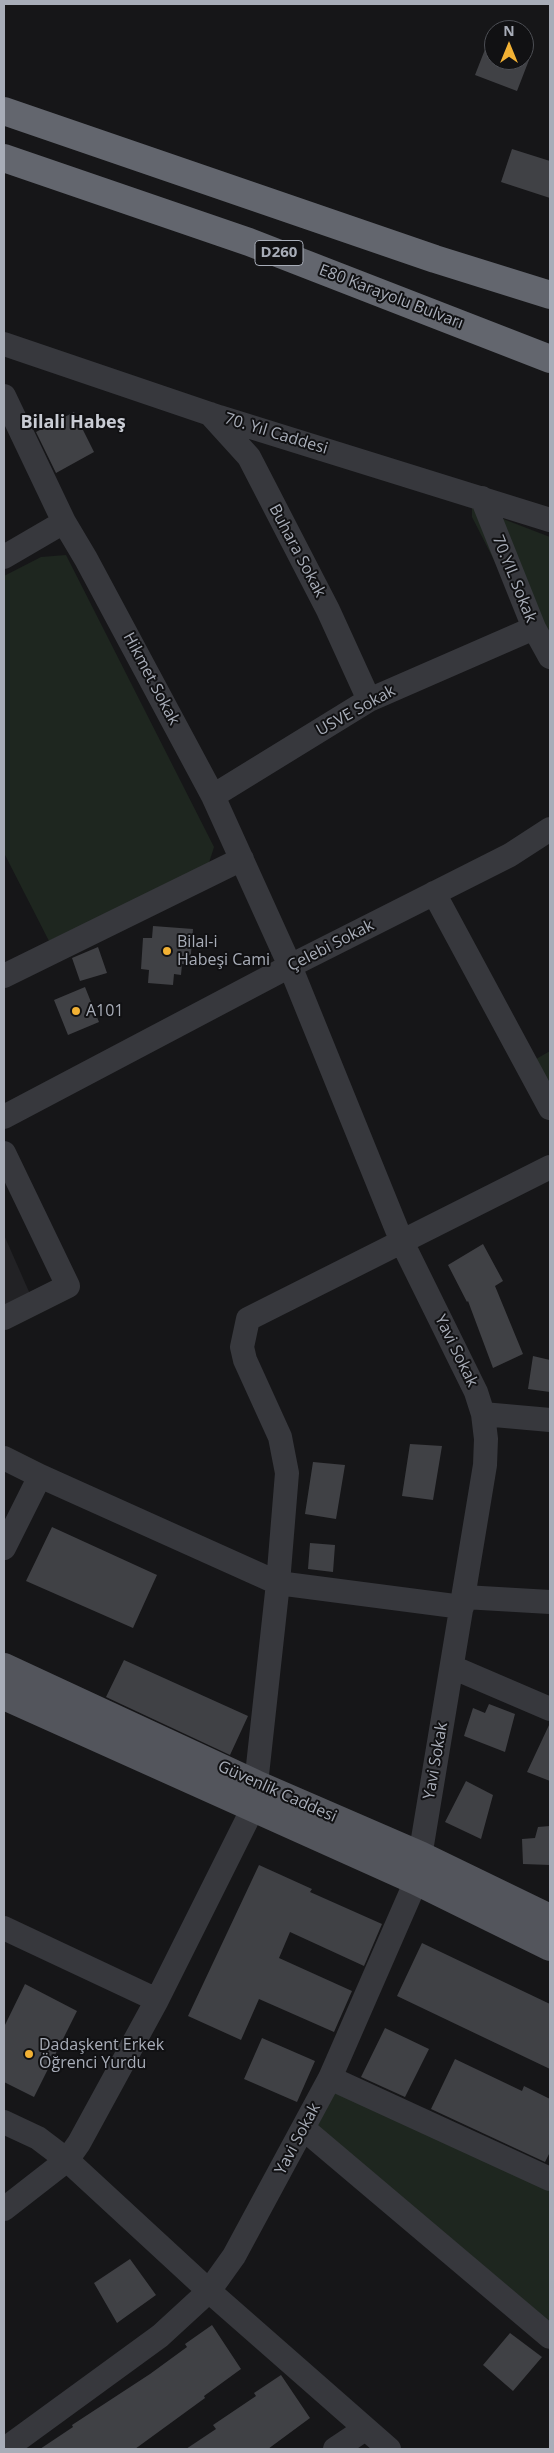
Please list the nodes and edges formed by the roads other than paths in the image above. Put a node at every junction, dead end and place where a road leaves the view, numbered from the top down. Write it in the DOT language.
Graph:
graph roads {
  1 [pos="4,111"];
  2 [pos="4,158"];
  3 [pos="550,294"];
  4 [pos="4,344"];
  5 [pos="550,359"];
  6 [pos="4,396"];
  7 [pos="208,413"];
  8 [pos="482,498"];
  9 [pos="550,520"];
  10 [pos="64,522"];
  11 [pos="4,557"];
  12 [pos="534,628"];
  13 [pos="550,657"];
  14 [pos="369,700"];
  15 [pos="213,796"];
  16 [pos="550,829"];
  17 [pos="242,859"];
  18 [pos="434,893"];
  19 [pos="290,966"];
  20 [pos="4,976"];
  21 [pos="550,1108"];
  22 [pos="4,1117"];
  23 [pos="4,1153"];
  24 [pos="550,1167"];
  25 [pos="402,1242"];
  26 [pos="4,1318"];
  27 [pos="482,1414"];
  28 [pos="550,1420"];
  29 [pos="4,1458"];
  30 [pos="40,1476"];
  31 [pos="4,1548"];
  32 [pos="278,1583"];
  33 [pos="463,1602"];
  34 [pos="550,1602"];
  35 [pos="4,1667"];
  36 [pos="452,1667"];
  37 [pos="4,1696"];
  38 [pos="550,1709"];
  39 [pos="254,1796"];
  40 [pos="420,1855"];
  41 [pos="416,1882"];
  42 [pos="550,1918"];
  43 [pos="4,1928"];
  44 [pos="550,1947"];
  45 [pos="157,2000"];
  46 [pos="330,2078"];
  47 [pos="4,2122"];
  48 [pos="304,2129"];
  49 [pos="67,2160"];
  50 [pos="550,2179"];
  51 [pos="4,2209"];
  52 [pos="208,2291"];
  53 [pos="550,2337"];
  54 [pos="365,2429"];
  55 [pos="6,2449"];
  56 [pos="335,2449"];
  57 [pos="389,2449"];
  1 -- 3 [label="highway"];
  2 -- 5 [label="highway, E80 Karayolu Bulvarı / D260"];
  4 -- 7 [label="street, 70. Yıl Caddesi"];
  6 -- 10 [label="street, Hikmet Sokak"];
  7 -- 8 [label="street, 70. Yıl Caddesi"];
  7 -- 14 [label="street, Buhara Sokak"];
  8 -- 9 [label="street, 70. Yıl Caddesi"];
  8 -- 12 [label="street, 70.YIL Sokak"];
  10 -- 11 [label="street"];
  10 -- 15 [label="street, Hikmet Sokak"];
  12 -- 13 [label="street, 70.YIL Sokak"];
  12 -- 14 [label="street, USVE Sokak"];
  14 -- 15 [label="street, USVE Sokak"];
  15 -- 17 [label="street, Hikmet Sokak"];
  16 -- 18 [label="street, Çelebi Sokak"];
  17 -- 19 [label="street, Hikmet Sokak"];
  17 -- 20 [label="street"];
  18 -- 19 [label="street, Çelebi Sokak"];
  18 -- 21 [label="street"];
  19 -- 22 [label="street, Çelebi Sokak"];
  19 -- 25 [label="street, Yavi Sokak"];
  23 -- 26 [label="street"];
  24 -- 25 [label="street"];
  25 -- 27 [label="street, Yavi Sokak"];
  25 -- 32 [label="street"];
  27 -- 28 [label="street"];
  27 -- 33 [label="street, Yavi Sokak"];
  29 -- 30 [label="street"];
  30 -- 31 [label="street"];
  30 -- 32 [label="street"];
  32 -- 33 [label="street"];
  32 -- 39 [label="street"];
  33 -- 34 [label="street"];
  33 -- 36 [label="street, Yavi Sokak"];
  35 -- 39 [label="main road, Güvenlik Caddesi"];
  36 -- 38 [label="street"];
  36 -- 40 [label="street, Yavi Sokak"];
  37 -- 39 [label="main road, Güvenlik Caddesi"];
  39 -- 40 [label="main road, Güvenlik Caddesi"];
  39 -- 41 [label="main road, Güvenlik Caddesi"];
  39 -- 45 [label="street"];
  40 -- 41 [label="street, Yavi Sokak"];
  40 -- 42 [label="main road, Güvenlik Caddesi"];
  41 -- 44 [label="main road, Güvenlik Caddesi"];
  41 -- 46 [label="street, Yavi Sokak"];
  43 -- 45 [label="street"];
  45 -- 49 [label="street"];
  46 -- 48 [label="street, Yavi Sokak"];
  46 -- 50 [label="street"];
  47 -- 49 [label="street"];
  48 -- 52 [label="street, Yavi Sokak"];
  48 -- 53 [label="street"];
  49 -- 51 [label="street"];
  49 -- 52 [label="street"];
  52 -- 54 [label="street"];
  52 -- 55 [label="street, Yavi Sokak"];
  54 -- 56 [label="street"];
  54 -- 57 [label="street"];
}
